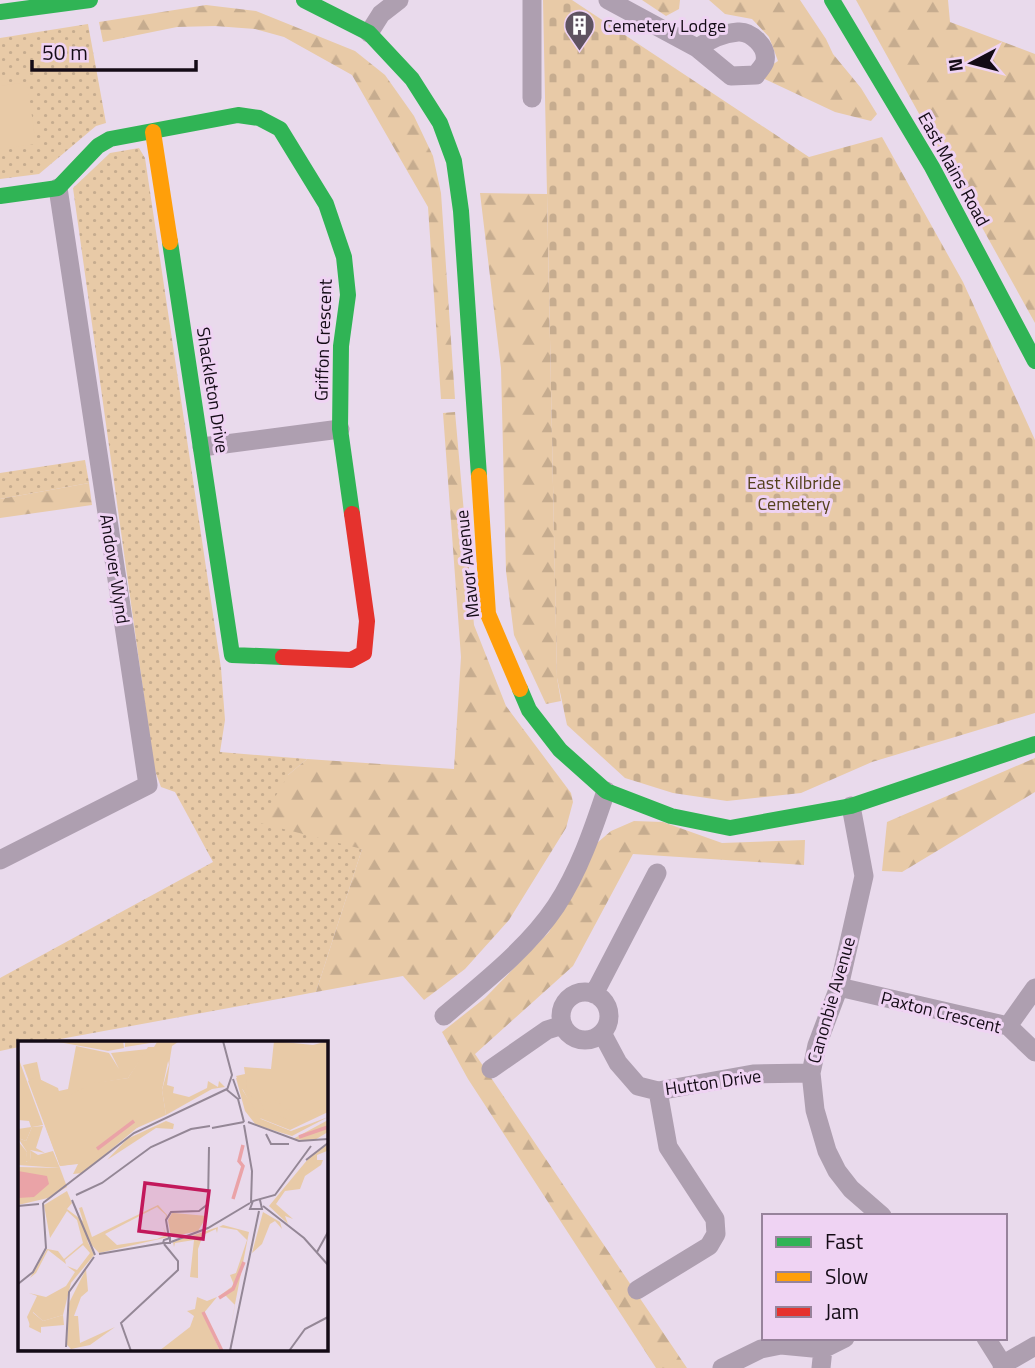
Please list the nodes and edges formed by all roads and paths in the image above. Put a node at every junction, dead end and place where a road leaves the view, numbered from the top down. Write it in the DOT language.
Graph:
graph roads {
  1 [pos="90,0"];
  2 [pos="303,0"];
  3 [pos="399,0"];
  4 [pos="533,0"];
  5 [pos="608,0"];
  6 [pos="832,0"];
  7 [pos="0,12"];
  8 [pos="369,33"];
  9 [pos="697,48"];
  10 [pos="533,98"];
  11 [pos="153,132"];
  12 [pos="58,188"];
  13 [pos="0,196"];
  14 [pos="1035,361"];
  15 [pos="340,429"];
  16 [pos="202,447"];
  17 [pos="232,655"];
  18 [pos="1035,744"];
  19 [pos="606,791"];
  20 [pos="850,806"];
  21 [pos="0,860"];
  22 [pos="657,873"];
  23 [pos="839,987"];
  24 [pos="1035,988"];
  25 [pos="594,994"];
  26 [pos="444,1016"];
  27 [pos="563,1025"];
  28 [pos="1008,1026"];
  29 [pos="602,1033"];
  30 [pos="1035,1052"];
  31 [pos="491,1069"];
  32 [pos="811,1073"];
  33 [pos="658,1091"];
  34 [pos="880,1214"];
  35 [pos="637,1290"];
  36 [pos="843,1340"];
  37 [pos="987,1340"];
  38 [pos="1035,1346"];
  39 [pos="822,1358"];
  40 [pos="1004,1366"];
  41 [pos="722,1368"];
  1 -- 7 [label="street"];
  2 -- 8 [label="street, Mavor Avenue"];
  3 -- 8 [label="street"];
  4 -- 10 [label="street"];
  5 -- 9 [label="street"];
  6 -- 14 [label="street, East Mains Road"];
  8 -- 19 [label="street, Mavor Avenue"];
  11 -- 12 [label="street, Griffon Crescent"];
  11 -- 15 [label="street, Griffon Crescent"];
  11 -- 16 [label="street, Shackleton Drive"];
  12 -- 13 [label="street"];
  12 -- 21 [label="street, Andover Wynd"];
  15 -- 16 [label="street"];
  15 -- 17 [label="street, Griffon Crescent"];
  16 -- 17 [label="street, Shackleton Drive"];
  18 -- 20 [label="street, Mavor Avenue"];
  19 -- 20 [label="street, Mavor Avenue"];
  19 -- 26 [label="street"];
  20 -- 23 [label="street, Canonbie Avenue"];
  22 -- 25 [label="street"];
  23 -- 28 [label="street, Paxton Crescent"];
  23 -- 32 [label="street, Canonbie Avenue"];
  24 -- 28 [label="street"];
  25 -- 27 [label="street"];
  25 -- 29 [label="street"];
  27 -- 29 [label="street"];
  27 -- 31 [label="street"];
  28 -- 30 [label="street, Paxton Crescent"];
  29 -- 33 [label="street, Hutton Drive"];
  32 -- 33 [label="street, Hutton Drive"];
  32 -- 34 [label="street, Canonbie Avenue"];
  33 -- 35 [label="street"];
  36 -- 39 [label="street"];
  37 -- 40 [label="street"];
  38 -- 40 [label="street"];
  39 -- 41 [label="street"];
}
